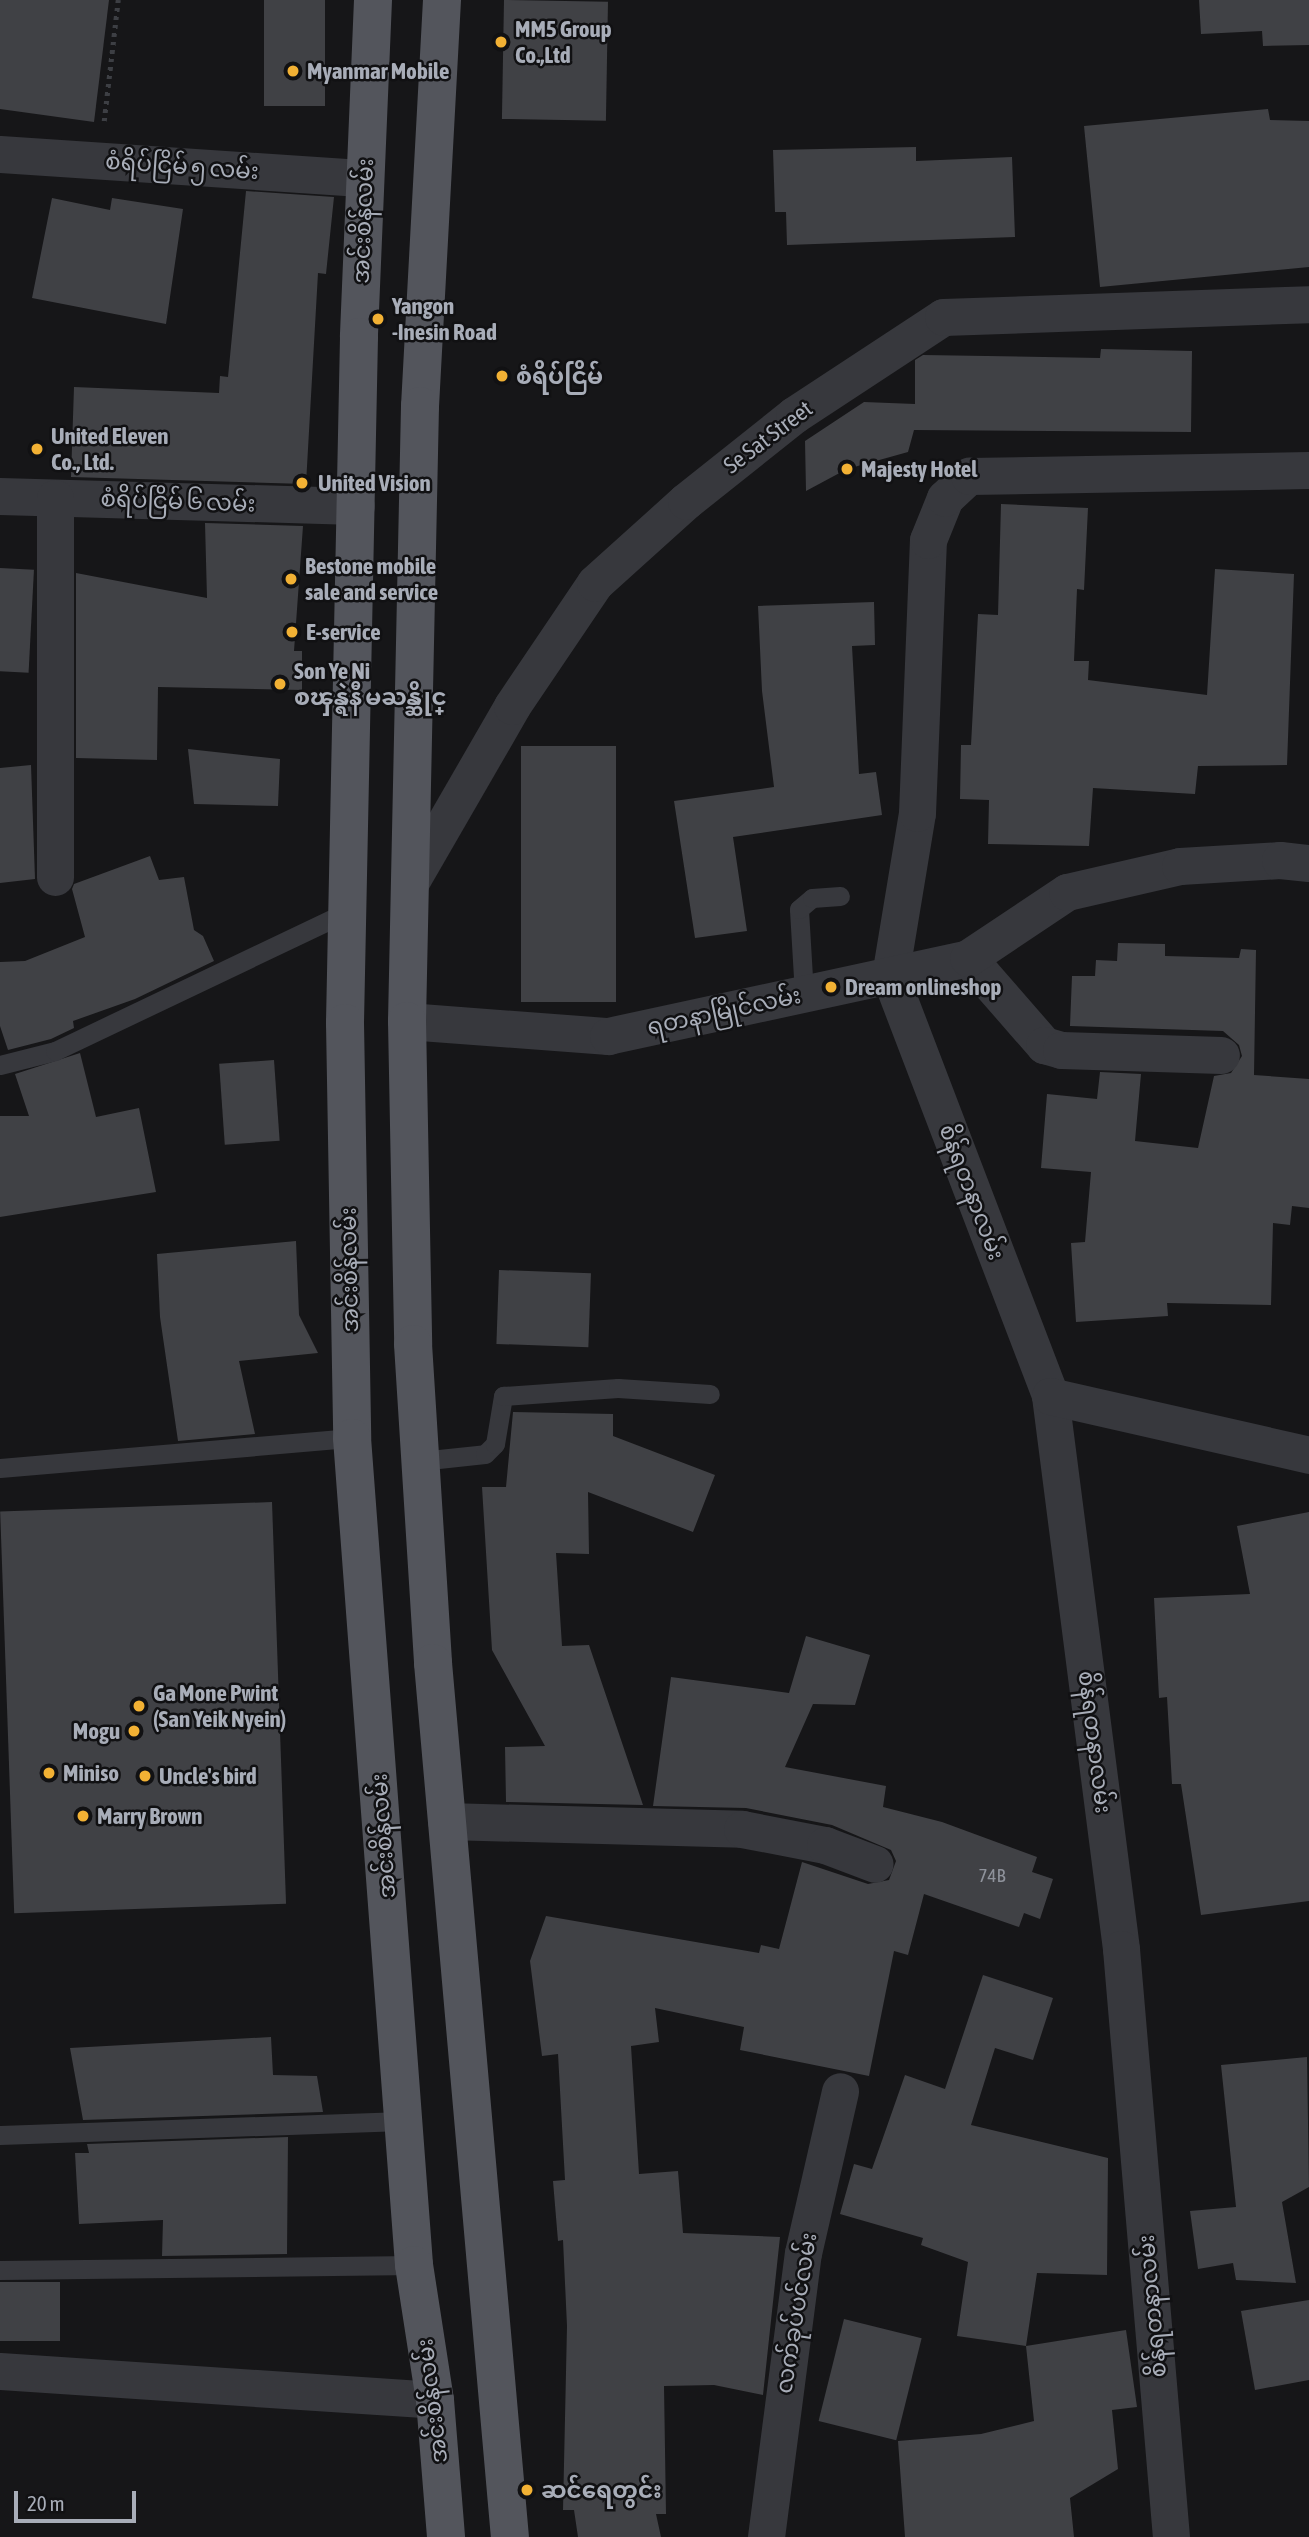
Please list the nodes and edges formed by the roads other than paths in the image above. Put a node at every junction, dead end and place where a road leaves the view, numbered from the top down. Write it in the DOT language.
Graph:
graph roads {
  1 [pos="373,0"];
  2 [pos="442,0"];
  3 [pos="0,154"];
  4 [pos="364,178"];
  5 [pos="1309,304"];
  6 [pos="1309,470"];
  7 [pos="0,496"];
  8 [pos="55,498"];
  9 [pos="356,506"];
  10 [pos="1309,863"];
  11 [pos="55,877"];
  12 [pos="410,883"];
  13 [pos="840,896"];
  14 [pos="348,911"];
  15 [pos="968,958"];
  16 [pos="890,976"];
  17 [pos="804,994"];
  18 [pos="407,1021"];
  19 [pos="1221,1055"];
  20 [pos="0,1065"];
  21 [pos="710,1394"];
  22 [pos="1051,1396"];
  23 [pos="352,1438"];
  24 [pos="1309,1455"];
  25 [pos="419,1461"];
  26 [pos="0,1468"];
  27 [pos="446,1821"];
  28 [pos="875,1864"];
  29 [pos="840,2091"];
  30 [pos="403,2121"];
  31 [pos="0,2135"];
  32 [pos="414,2265"];
  33 [pos="0,2270"];
  34 [pos="0,2371"];
  35 [pos="435,2400"];
  36 [pos="446,2537"];
  37 [pos="510,2537"];
  38 [pos="766,2537"];
  39 [pos="1171,2537"];
  1 -- 4 [label="main road, အင်းစိန်လမ်း"];
  2 -- 12 [label="main road"];
  3 -- 4 [label="street, စံရိပ်ငြိမ် ၅ လမ်း"];
  4 -- 9 [label="main road, အင်းစိန်လမ်း"];
  5 -- 12 [label="street, Se Sat Street"];
  6 -- 16 [label="street"];
  7 -- 8 [label="street, စံရိပ်ငြိမ် ၆ လမ်း"];
  8 -- 9 [label="street, စံရိပ်ငြိမ် ၆ လမ်း"];
  8 -- 11 [label="street"];
  9 -- 14 [label="main road, အင်းစိန်လမ်း"];
  10 -- 15 [label="street, ရတနာမြိုင်လမ်း"];
  12 -- 18 [label="main road"];
  13 -- 17 [label="lane"];
  14 -- 20 [label="lane"];
  14 -- 23 [label="main road, အင်းစိန်လမ်း"];
  15 -- 16 [label="street, ရတနာမြိုင်လမ်း"];
  15 -- 19 [label="street"];
  16 -- 17 [label="street, ရတနာမြိုင်လမ်း"];
  16 -- 22 [label="street, စိန်ရတနာလမ်း"];
  17 -- 18 [label="street, ရတနာမြိုင်လမ်း"];
  18 -- 25 [label="main road"];
  21 -- 25 [label="lane"];
  22 -- 24 [label="street"];
  22 -- 39 [label="street, စိန်ရတနာလမ်း"];
  23 -- 26 [label="lane"];
  23 -- 30 [label="main road, အင်းစိန်လမ်း"];
  25 -- 27 [label="main road"];
  27 -- 28 [label="street"];
  27 -- 37 [label="main road"];
  29 -- 38 [label="street, လက်ခုပ်ပင်လမ်း"];
  30 -- 31 [label="lane"];
  30 -- 32 [label="main road, အင်းစိန်လမ်း"];
  32 -- 33 [label="lane"];
  32 -- 35 [label="main road, အင်းစိန်လမ်း"];
  34 -- 35 [label="street"];
  35 -- 36 [label="main road, အင်းစိန်လမ်း"];
}
